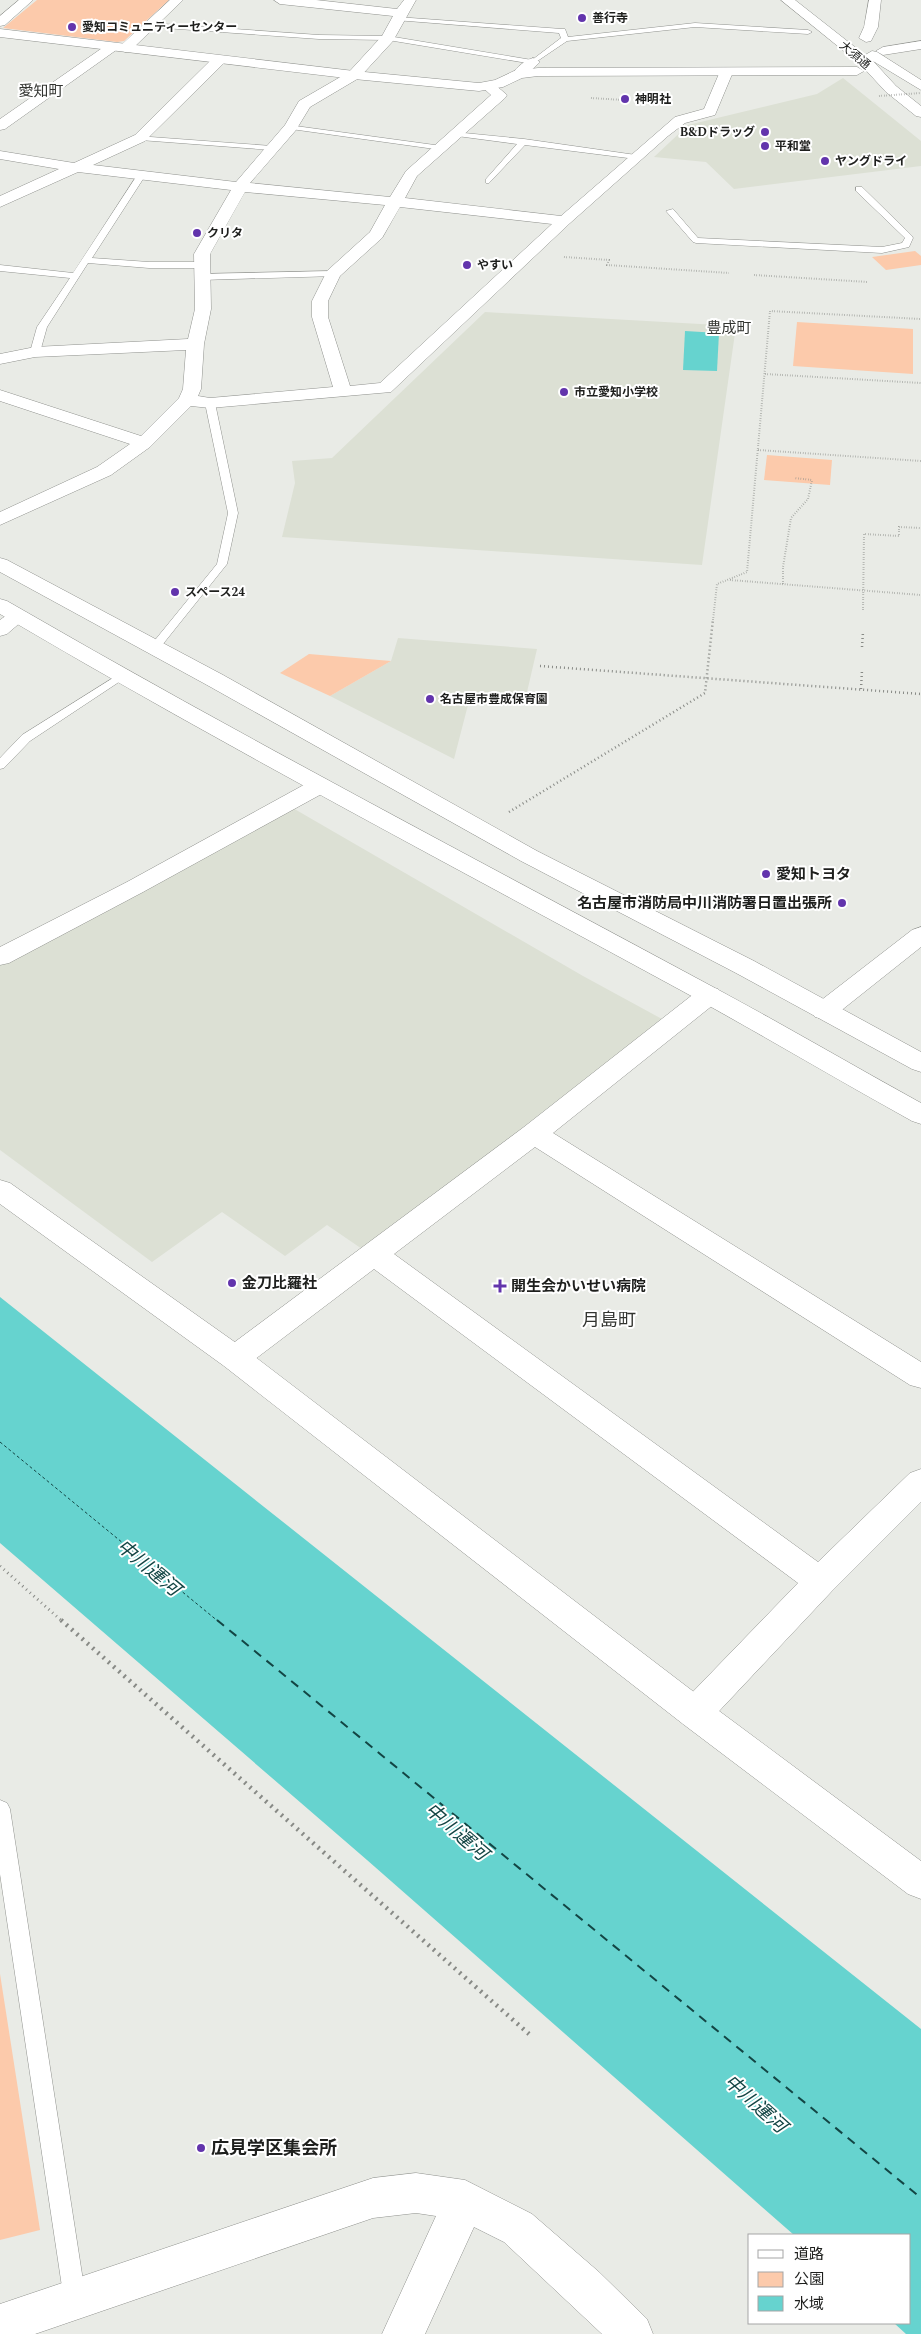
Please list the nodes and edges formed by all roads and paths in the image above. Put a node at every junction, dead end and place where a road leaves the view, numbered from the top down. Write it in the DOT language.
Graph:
graph roads {
  1 [pos="27,0"];
  2 [pos="177,0"];
  3 [pos="288,0"];
  4 [pos="787,0"];
  5 [pos="799,0"];
  6 [pos="875,0"];
  7 [pos="772,4"];
  8 [pos="403,11"];
  9 [pos="0,22"];
  10 [pos="150,25"];
  11 [pos="852,27"];
  12 [pos="808,32"];
  13 [pos="0,33"];
  14 [pos="388,38"];
  15 [pos="866,38"];
  16 [pos="564,40"];
  17 [pos="921,45"];
  18 [pos="119,47"];
  19 [pos="881,55"];
  20 [pos="220,60"];
  21 [pos="533,62"];
  22 [pos="861,66"];
  23 [pos="726,72"];
  24 [pos="519,74"];
  25 [pos="354,75"];
  26 [pos="921,85"];
  27 [pos="488,86"];
  28 [pos="921,93"];
  29 [pos="879,96"];
  30 [pos="921,113"];
  31 [pos="0,126"];
  32 [pos="291,127"];
  33 [pos="457,134"];
  34 [pos="140,138"];
  35 [pos="524,142"];
  36 [pos="272,148"];
  37 [pos="442,148"];
  38 [pos="0,155"];
  39 [pos="636,157"];
  40 [pos="73,168"];
  41 [pos="141,176"];
  42 [pos="489,181"];
  43 [pos="240,186"];
  44 [pos="859,189"];
  45 [pos="0,202"];
  46 [pos="394,202"];
  47 [pos="670,211"];
  48 [pos="564,221"];
  49 [pos="528,255"];
  50 [pos="84,260"];
  51 [pos="0,268"];
  52 [pos="201,271"];
  53 [pos="729,273"];
  54 [pos="333,274"];
  55 [pos="754,275"];
  56 [pos="74,276"];
  57 [pos="868,282"];
  58 [pos="921,319"];
  59 [pos="195,344"];
  60 [pos="35,352"];
  61 [pos="0,359"];
  62 [pos="765,374"];
  63 [pos="921,383"];
  64 [pos="343,392"];
  65 [pos="0,395"];
  66 [pos="187,400"];
  67 [pos="210,403"];
  68 [pos="144,443"];
  69 [pos="758,450"];
  70 [pos="921,460"];
  71 [pos="794,478"];
  72 [pos="0,519"];
  73 [pos="921,528"];
  74 [pos="0,564"];
  75 [pos="728,580"];
  76 [pos="783,584"];
  77 [pos="864,590"];
  78 [pos="921,595"];
  79 [pos="9,610"];
  80 [pos="863,610"];
  81 [pos="0,630"];
  82 [pos="863,632"];
  83 [pos="862,647"];
  84 [pos="155,648"];
  85 [pos="540,666"];
  86 [pos="862,670"];
  87 [pos="121,676"];
  88 [pos="706,678"];
  89 [pos="861,689"];
  90 [pos="921,694"];
  91 [pos="0,765"];
  92 [pos="319,786"];
  93 [pos="506,813"];
  94 [pos="921,935"];
  95 [pos="0,957"];
  96 [pos="709,995"];
  97 [pos="824,1011"];
  98 [pos="921,1063"];
  99 [pos="921,1115"];
  100 [pos="534,1134"];
  101 [pos="0,1190"];
  102 [pos="374,1254"];
  103 [pos="235,1358"];
  104 [pos="921,1378"];
  105 [pos="921,1482"];
  106 [pos="0,1566"];
  107 [pos="820,1581"];
  108 [pos="695,1713"];
  109 [pos="0,1809"];
  110 [pos="921,1882"];
  111 [pos="529,2034"];
  112 [pos="465,2200"];
  113 [pos="75,2300"];
  114 [pos="0,2325"];
  115 [pos="404,2334"];
  116 [pos="632,2334"];
  1 -- 9 [label="street"];
  2 -- 10 [label="street"];
  3 -- 8 [label="street"];
  4 -- 22 [label="street, 大須通"];
  5 -- 19 [label="street, 大須通"];
  6 -- 15 [label="street"];
  7 -- 12 [label="street"];
  8 -- 14 [label="street"];
  8 -- 16 [label="lane"];
  10 -- 14 [label="lane"];
  10 -- 18 [label="street"];
  11 -- 15 [label="street"];
  12 -- 16 [label="lane"];
  12 -- 22 [label="street"];
  13 -- 18 [label="street"];
  14 -- 21 [label="lane"];
  14 -- 25 [label="street"];
  15 -- 19 [label="street"];
  16 -- 21 [label="lane"];
  17 -- 19 [label="street"];
  18 -- 20 [label="street"];
  18 -- 31 [label="street"];
  19 -- 26 [label="street, 大須通"];
  20 -- 25 [label="street"];
  20 -- 34 [label="street"];
  21 -- 24 [label="street"];
  22 -- 23 [label="street"];
  22 -- 30 [label="street, 大須通"];
  23 -- 24 [label="street"];
  23 -- 39 [label="street"];
  24 -- 27 [label="street"];
  25 -- 27 [label="street"];
  25 -- 32 [label="street"];
  27 -- 33 [label="street"];
  28 -- 29 [label="path, bridge"];
  32 -- 36 [label="street"];
  32 -- 37 [label="lane"];
  33 -- 35 [label="lane"];
  33 -- 37 [label="street"];
  34 -- 36 [label="lane"];
  34 -- 40 [label="street"];
  35 -- 39 [label="lane"];
  35 -- 42 [label="lane"];
  36 -- 43 [label="street"];
  37 -- 46 [label="street"];
  38 -- 40 [label="street"];
  39 -- 48 [label="street"];
  40 -- 41 [label="street"];
  40 -- 45 [label="street"];
  41 -- 43 [label="street"];
  41 -- 50 [label="lane"];
  43 -- 46 [label="street"];
  43 -- 52 [label="street"];
  44 -- 47 [label="lane"];
  46 -- 48 [label="street"];
  46 -- 54 [label="street"];
  48 -- 49 [label="street"];
  49 -- 53 [label="path"];
  49 -- 64 [label="street"];
  50 -- 52 [label="lane"];
  50 -- 56 [label="lane"];
  51 -- 56 [label="lane"];
  52 -- 54 [label="lane"];
  52 -- 59 [label="street"];
  54 -- 64 [label="street"];
  55 -- 57 [label="path"];
  56 -- 60 [label="lane"];
  58 -- 62 [label="path"];
  59 -- 60 [label="street"];
  59 -- 66 [label="street"];
  60 -- 61 [label="street"];
  62 -- 63 [label="path"];
  62 -- 69 [label="path"];
  64 -- 67 [label="street"];
  65 -- 68 [label="street"];
  66 -- 67 [label="street"];
  66 -- 68 [label="street"];
  67 -- 84 [label="lane"];
  68 -- 72 [label="street"];
  69 -- 70 [label="path"];
  69 -- 75 [label="path"];
  71 -- 76 [label="path"];
  73 -- 77 [label="path"];
  74 -- 84 [label="street"];
  75 -- 76 [label="path"];
  75 -- 88 [label="path"];
  76 -- 77 [label="path"];
  77 -- 78 [label="path"];
  77 -- 80 [label="path"];
  79 -- 81 [label="street"];
  79 -- 87 [label="street"];
  82 -- 83 [label="path"];
  84 -- 97 [label="street"];
  85 -- 88 [label="path"];
  86 -- 89 [label="path"];
  87 -- 91 [label="lane"];
  87 -- 92 [label="street"];
  88 -- 89 [label="path"];
  88 -- 93 [label="path"];
  89 -- 90 [label="path"];
  92 -- 95 [label="street"];
  92 -- 96 [label="street"];
  94 -- 97 [label="street"];
  96 -- 99 [label="street"];
  96 -- 100 [label="street"];
  97 -- 98 [label="street"];
  100 -- 102 [label="street"];
  100 -- 104 [label="street"];
  101 -- 103 [label="street"];
  102 -- 103 [label="street"];
  102 -- 107 [label="street"];
  103 -- 108 [label="street"];
  105 -- 107 [label="street"];
  106 -- 111 [label="path"];
  107 -- 108 [label="street"];
  108 -- 110 [label="street"];
  109 -- 113 [label="lane"];
  112 -- 113 [label="street"];
  112 -- 115 [label="street"];
  112 -- 116 [label="street"];
  113 -- 114 [label="street"];
}
